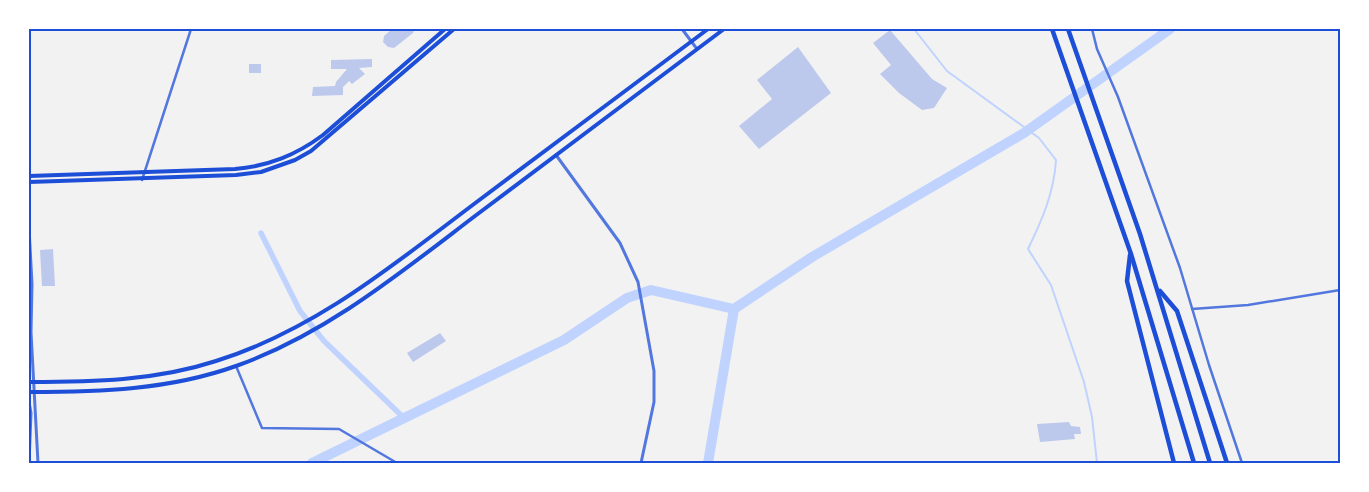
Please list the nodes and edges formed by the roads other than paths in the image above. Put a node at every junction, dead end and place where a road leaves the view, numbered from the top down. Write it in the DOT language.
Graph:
graph roads {
  1 [pos="191,29"];
  2 [pos="445,29"];
  3 [pos="453,29"];
  4 [pos="682,29"];
  5 [pos="708,29"];
  6 [pos="724,29"];
  7 [pos="1052,29"];
  8 [pos="1068,29"];
  9 [pos="1092,29"];
  10 [pos="691,41"];
  11 [pos="697,49"];
  12 [pos="556,155"];
  13 [pos="144,174"];
  14 [pos="29,176"];
  15 [pos="142,180"];
  16 [pos="29,182"];
  17 [pos="29,228"];
  18 [pos="1131,254"];
  19 [pos="1158,288"];
  20 [pos="1340,290"];
  21 [pos="1192,309"];
  22 [pos="236,366"];
  23 [pos="31,382"];
  24 [pos="29,392"];
  25 [pos="35,392"];
  26 [pos="29,402"];
  27 [pos="29,463"];
  28 [pos="38,463"];
  29 [pos="397,463"];
  30 [pos="641,463"];
  31 [pos="1174,463"];
  32 [pos="1194,463"];
  33 [pos="1210,463"];
  34 [pos="1227,463"];
  35 [pos="1242,463"];
  1 -- 13 [label="street"];
  2 -- 13 [label="main road"];
  3 -- 15 [label="main road"];
  4 -- 10 [label="street"];
  5 -- 10 [label="main road"];
  6 -- 11 [label="main road"];
  7 -- 18 [label="highway"];
  8 -- 19 [label="highway"];
  9 -- 21 [label="street"];
  10 -- 11 [label="street"];
  10 -- 23 [label="main road"];
  11 -- 12 [label="main road"];
  12 -- 22 [label="main road"];
  12 -- 30 [label="street"];
  13 -- 14 [label="main road"];
  13 -- 15 [label="street"];
  15 -- 16 [label="main road"];
  17 -- 23 [label="street"];
  18 -- 31 [label="highway"];
  18 -- 32 [label="highway"];
  19 -- 33 [label="highway"];
  19 -- 34 [label="highway"];
  20 -- 21 [label="street"];
  21 -- 35 [label="street"];
  22 -- 25 [label="main road"];
  22 -- 29 [label="street"];
  23 -- 25 [label="street"];
  24 -- 25 [label="main road"];
  25 -- 28 [label="street"];
  26 -- 27 [label="street"];
}
